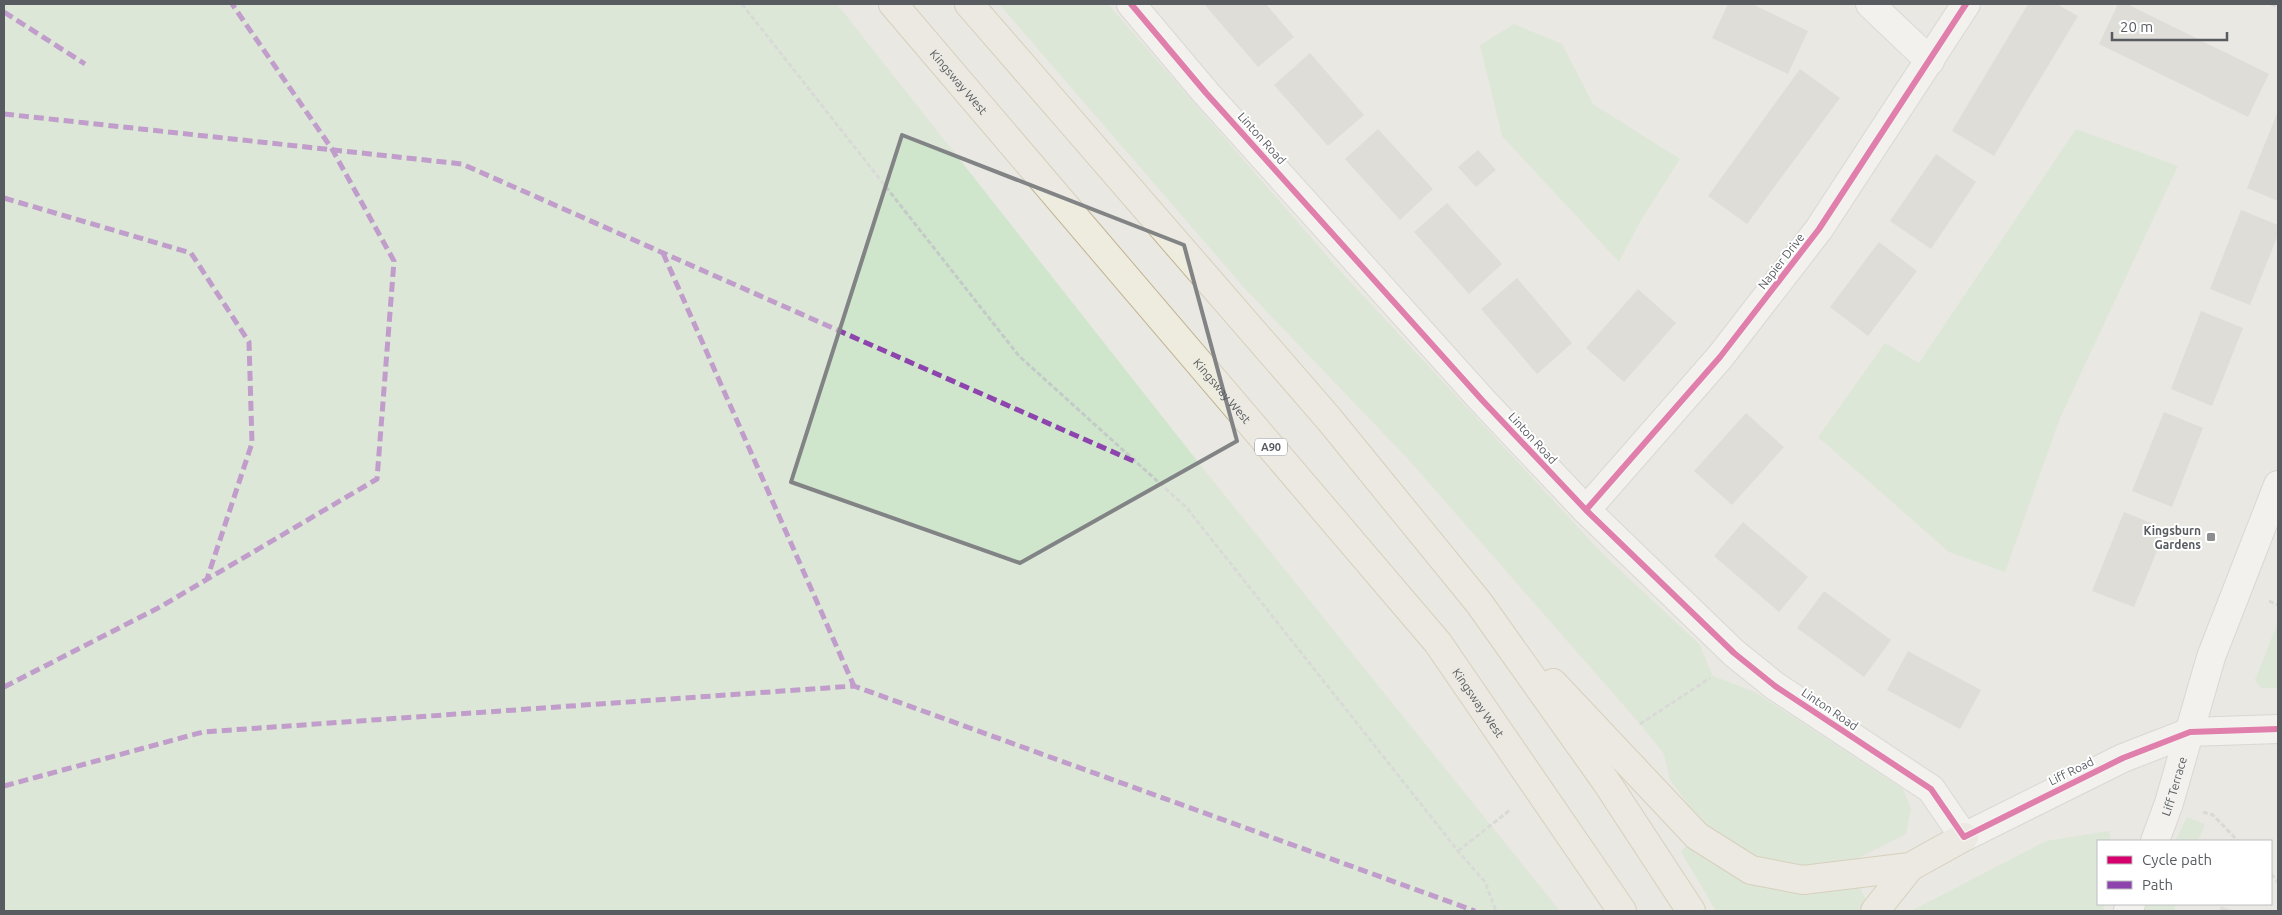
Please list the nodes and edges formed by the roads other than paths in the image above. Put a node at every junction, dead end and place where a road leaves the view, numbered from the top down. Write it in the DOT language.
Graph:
graph roads {
  1 [pos="893,4"];
  2 [pos="969,4"];
  3 [pos="1132,4"];
  4 [pos="1870,4"];
  5 [pos="1966,4"];
  6 [pos="1930,61"];
  7 [pos="2278,484"];
  8 [pos="1586,510"];
  9 [pos="1479,603"];
  10 [pos="2278,729"];
  11 [pos="2190,732"];
  12 [pos="1964,837"];
  13 [pos="2155,840"];
  14 [pos="1910,867"];
  15 [pos="1622,911"];
  16 [pos="1691,911"];
  17 [pos="1874,911"];
  1 -- 15 [label="highway, Kingsway West / A90"];
  2 -- 9 [label="highway"];
  3 -- 8 [label="street, Linton Road"];
  4 -- 6 [label="street"];
  5 -- 6 [label="street, Napier Drive"];
  6 -- 8 [label="street, Napier Drive"];
  7 -- 11 [label="street"];
  8 -- 12 [label="street, Linton Road"];
  9 -- 14 [label="highway"];
  9 -- 16 [label="highway"];
  10 -- 11 [label="street, Liff Road"];
  11 -- 12 [label="street, Liff Road"];
  11 -- 13 [label="street, Liff Terrace"];
  12 -- 14 [label="highway"];
  14 -- 17 [label="highway"];
}
